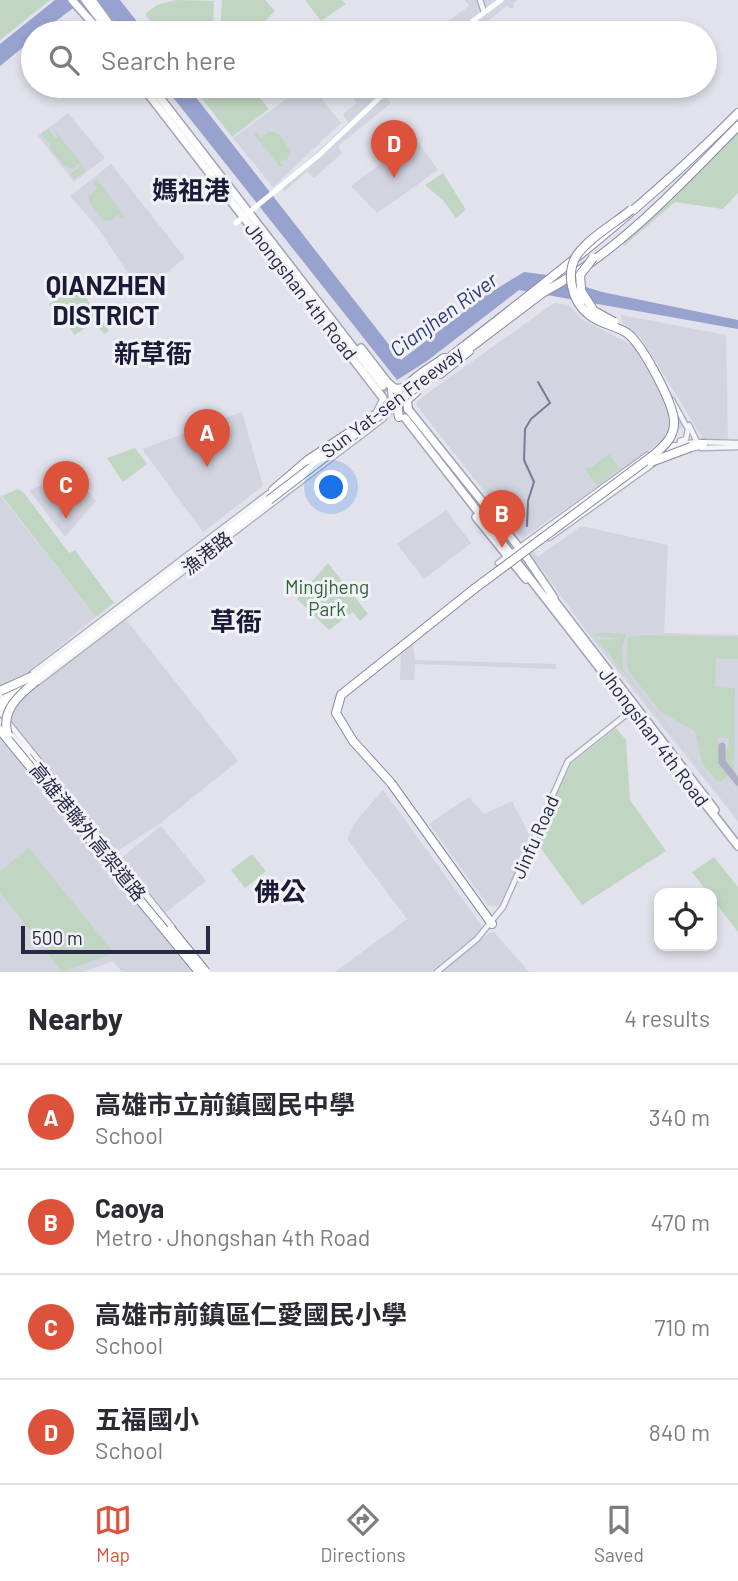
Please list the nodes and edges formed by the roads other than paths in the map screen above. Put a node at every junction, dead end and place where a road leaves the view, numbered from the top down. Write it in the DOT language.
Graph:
graph roads {
  1 [pos="480,0"];
  2 [pos="501,0"];
  3 [pos="80,1"];
  4 [pos="90,6"];
  5 [pos="484,12"];
  6 [pos="96,21"];
  7 [pos="104,21"];
  8 [pos="472,21"];
  9 [pos="156,98"];
  10 [pos="166,98"];
  11 [pos="379,98"];
  12 [pos="738,107"];
  13 [pos="738,113"];
  14 [pos="738,120"];
  15 [pos="738,126"];
  16 [pos="715,150"];
  17 [pos="683,163"];
  18 [pos="250,212"];
  19 [pos="236,223"];
  20 [pos="578,254"];
  21 [pos="590,260"];
  22 [pos="541,290"];
  23 [pos="485,335"];
  24 [pos="635,340"];
  25 [pos="384,386"];
  26 [pos="404,388"];
  27 [pos="383,398"];
  28 [pos="405,415"];
  29 [pos="363,426"];
  30 [pos="672,444"];
  31 [pos="738,445"];
  32 [pos="697,446"];
  33 [pos="273,490"];
  34 [pos="278,499"];
  35 [pos="547,529"];
  36 [pos="551,536"];
  37 [pos="540,540"];
  38 [pos="512,552"];
  39 [pos="519,560"];
  40 [pos="34,678"];
  41 [pos="0,691"];
  42 [pos="635,708"];
  43 [pos="0,709"];
  44 [pos="0,728"];
  45 [pos="13,736"];
  46 [pos="738,840"];
  47 [pos="738,846"];
  48 [pos="139,897"];
  49 [pos="164,916"];
  50 [pos="493,923"];
  51 [pos="188,953"];
  52 [pos="200,971"];
  53 [pos="438,972"];
  1 -- 5 [label="street"];
  2 -- 5 [label="main road"];
  3 -- 4 [label="main road"];
  3 -- 6 [label="main road"];
  4 -- 7 [label="main road"];
  5 -- 8 [label="main road"];
  9 -- 18 [label="main road"];
  10 -- 18 [label="main road, Jhongshan 4th Road"];
  11 -- 18 [label="main road"];
  12 -- 17 [label="highway"];
  13 -- 22 [label="highway, Sun Yat-sen Freeway, bridge"];
  14 -- 22 [label="highway, Sun Yat-sen Freeway"];
  15 -- 16 [label="highway"];
  16 -- 21 [label="highway"];
  16 -- 22 [label="highway"];
  17 -- 20 [label="highway, bridge"];
  17 -- 22 [label="highway"];
  18 -- 19 [label="main road"];
  18 -- 25 [label="main road, Jhongshan 4th Road"];
  18 -- 27 [label="main road, Jhongshan 4th Road"];
  20 -- 24 [label="highway, bridge"];
  20 -- 37 [label="highway, bridge"];
  21 -- 24 [label="highway, bridge"];
  21 -- 37 [label="highway, bridge"];
  22 -- 23 [label="highway, Sun Yat-sen Freeway"];
  23 -- 26 [label="highway"];
  23 -- 28 [label="highway"];
  23 -- 29 [label="highway, Sun Yat-sen Freeway, bridge"];
  24 -- 30 [label="street"];
  24 -- 32 [label="street"];
  25 -- 26 [label="highway"];
  25 -- 34 [label="street, 漁港路"];
  26 -- 28 [label="highway"];
  27 -- 33 [label="street, 漁港路"];
  28 -- 38 [label="main road, Jhongshan 4th Road"];
  28 -- 38 [label="main road, Jhongshan 4th Road"];
  29 -- 33 [label="highway, bridge"];
  29 -- 34 [label="highway, bridge"];
  29 -- 40 [label="highway, Sun Yat-sen Freeway, bridge"];
  30 -- 32 [label="street"];
  30 -- 35 [label="street"];
  31 -- 32 [label="street"];
  32 -- 36 [label="street"];
  32 -- 37 [label="highway, bridge"];
  33 -- 43 [label="street, 漁港路"];
  34 -- 43 [label="street, 漁港路"];
  35 -- 36 [label="street"];
  35 -- 38 [label="street"];
  36 -- 39 [label="street"];
  37 -- 50 [label="highway, bridge"];
  38 -- 39 [label="main road, Jhongshan 4th Road"];
  38 -- 39 [label="street"];
  39 -- 42 [label="main road, Jhongshan 4th Road"];
  39 -- 42 [label="main road, Jhongshan 4th Road"];
  40 -- 41 [label="highway, bridge"];
  40 -- 43 [label="highway, bridge"];
  40 -- 45 [label="highway, bridge"];
  42 -- 46 [label="main road, Jhongshan 4th Road"];
  42 -- 47 [label="main road, Jhongshan 4th Road"];
  42 -- 50 [label="street, Jinfu Road"];
  43 -- 45 [label="street"];
  43 -- 49 [label="street"];
  43 -- 51 [label="street"];
  44 -- 45 [label="highway, 高雄港聯外高架道路, bridge"];
  44 -- 48 [label="highway, 高雄港聯外高架道路, bridge"];
  44 -- 52 [label="street"];
  45 -- 48 [label="highway, 高雄港聯外高架道路, bridge"];
  45 -- 49 [label="street"];
  48 -- 52 [label="highway, 高雄港聯外高架道路, bridge"];
  49 -- 52 [label="street"];
  50 -- 53 [label="street, Jinfu Road"];
  51 -- 52 [label="street"];
  51 -- 52 [label="street"];
}
